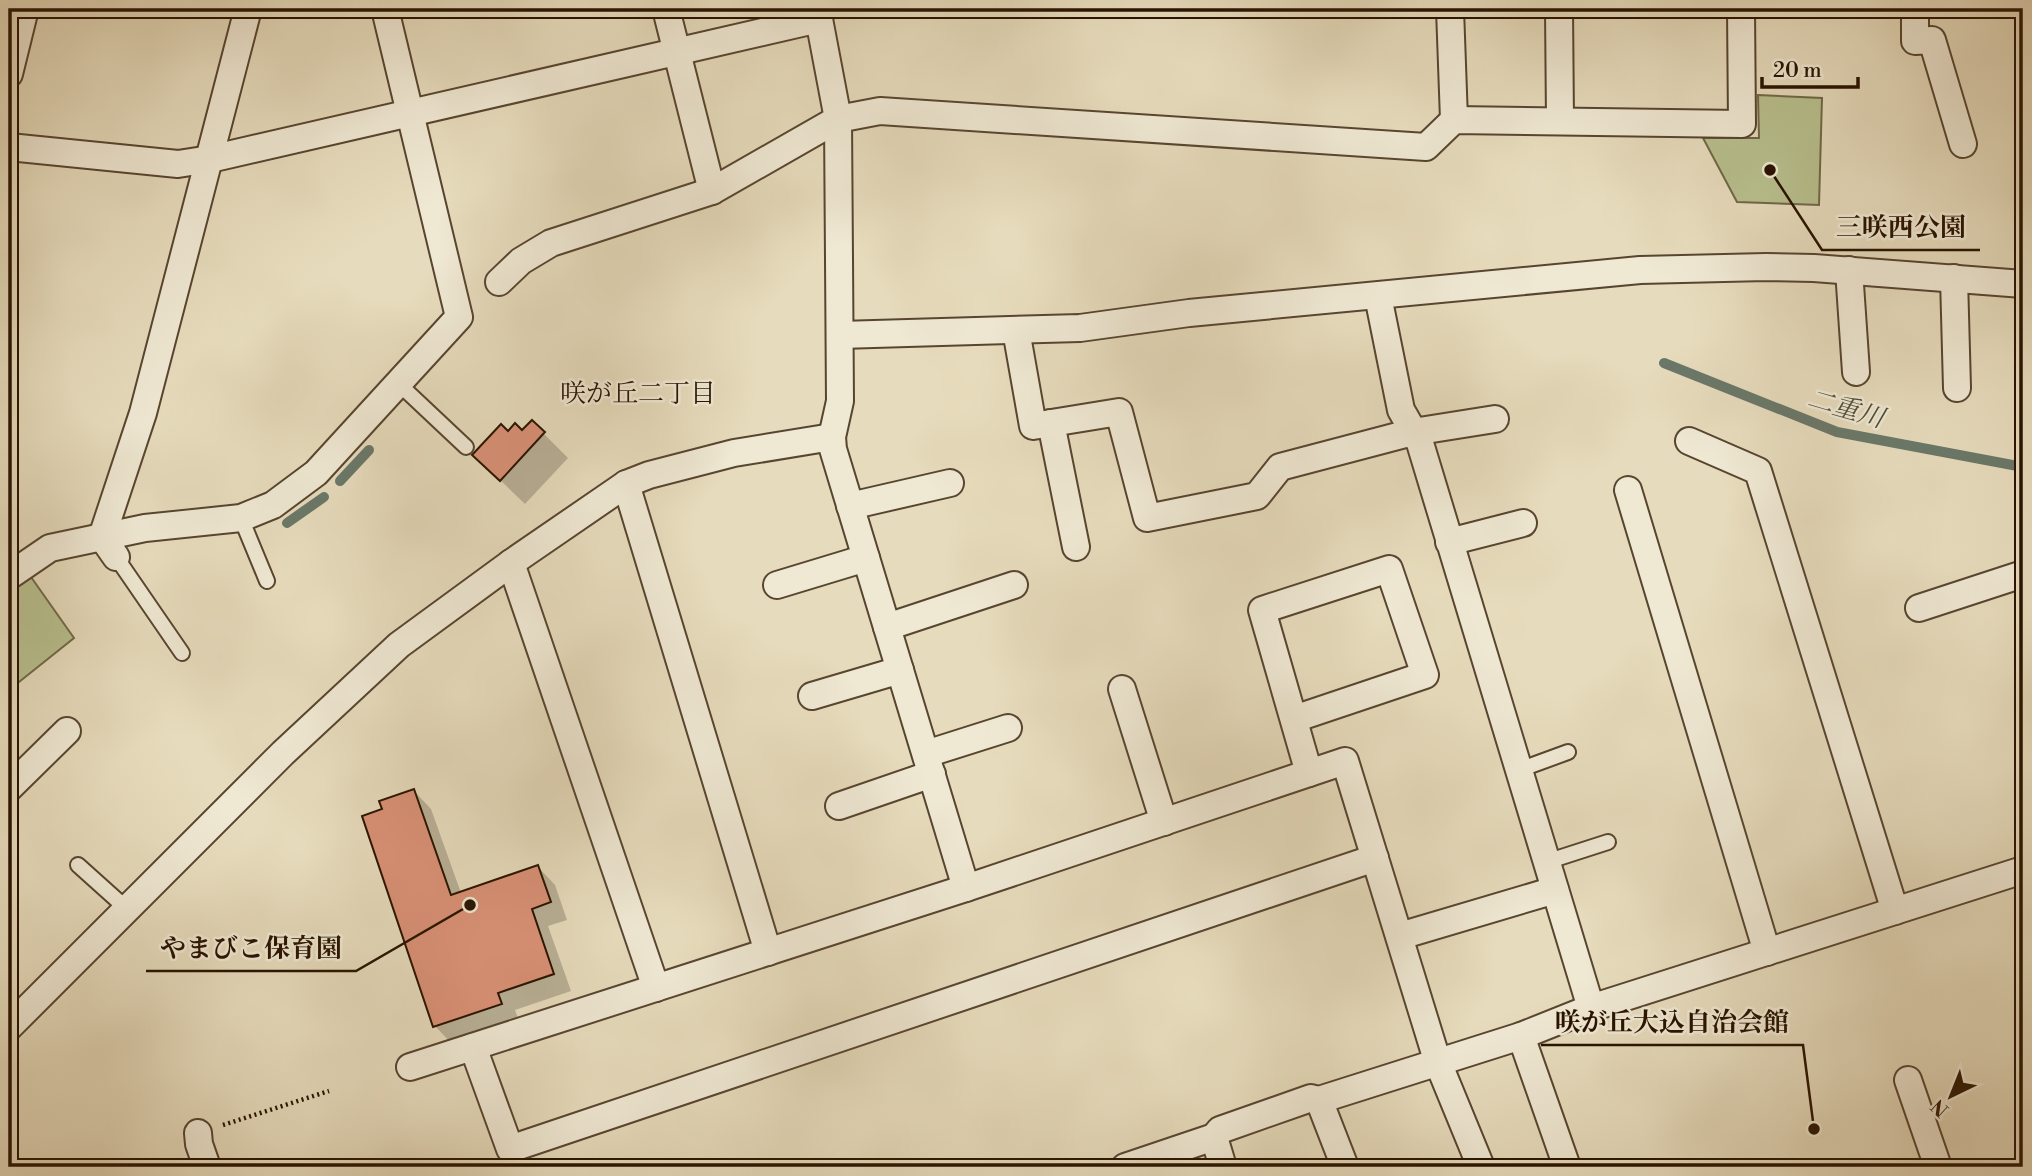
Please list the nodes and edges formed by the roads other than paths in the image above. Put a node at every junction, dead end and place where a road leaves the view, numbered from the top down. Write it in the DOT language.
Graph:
graph roads {
  1 [pos="25,9"];
  2 [pos="248,9"];
  3 [pos="385,9"];
  4 [pos="666,9"];
  5 [pos="1450,9"];
  6 [pos="1559,9"];
  7 [pos="1741,9"];
  8 [pos="1915,9"];
  9 [pos="821,14"];
  10 [pos="677,52"];
  11 [pos="9,74"];
  12 [pos="410,113"];
  13 [pos="838,119"];
  14 [pos="1454,120"];
  15 [pos="1560,121"];
  16 [pos="1963,144"];
  17 [pos="9,148"];
  18 [pos="210,159"];
  19 [pos="712,191"];
  20 [pos="1849,270"];
  21 [pos="1954,278"];
  22 [pos="499,282"];
  23 [pos="2023,284"];
  24 [pos="1378,296"];
  25 [pos="1016,330"];
  26 [pos="840,335"];
  27 [pos="1856,372"];
  28 [pos="402,387"];
  29 [pos="1957,388"];
  30 [pos="1495,419"];
  31 [pos="1051,423"];
  32 [pos="1413,432"];
  33 [pos="832,437"];
  34 [pos="1689,441"];
  35 [pos="466,447"];
  36 [pos="950,483"];
  37 [pos="626,484"];
  38 [pos="1628,489"];
  39 [pos="850,506"];
  40 [pos="1523,523"];
  41 [pos="246,528"];
  42 [pos="1450,542"];
  43 [pos="108,545"];
  44 [pos="1076,547"];
  45 [pos="866,558"];
  46 [pos="511,563"];
  47 [pos="2023,574"];
  48 [pos="9,576"];
  49 [pos="267,581"];
  50 [pos="777,585"];
  51 [pos="1014,585"];
  52 [pos="1919,608"];
  53 [pos="887,627"];
  54 [pos="182,653"];
  55 [pos="900,670"];
  56 [pos="1122,689"];
  57 [pos="812,696"];
  58 [pos="1293,719"];
  59 [pos="1008,728"];
  60 [pos="66,731"];
  61 [pos="1568,752"];
  62 [pos="929,764"];
  63 [pos="1519,770"];
  64 [pos="1309,773"];
  65 [pos="9,788"];
  66 [pos="839,806"];
  67 [pos="1164,822"];
  68 [pos="1608,842"];
  69 [pos="1375,858"];
  70 [pos="1546,862"];
  71 [pos="78,864"];
  72 [pos="2023,870"];
  73 [pos="966,888"];
  74 [pos="1555,890"];
  75 [pos="127,909"];
  76 [pos="1895,911"];
  77 [pos="1400,936"];
  78 [pos="768,952"];
  79 [pos="1768,952"];
  80 [pos="656,988"];
  81 [pos="1591,1009"];
  82 [pos="9,1027"];
  83 [pos="1521,1036"];
  84 [pos="473,1046"];
  85 [pos="1437,1060"];
  86 [pos="410,1067"];
  87 [pos="1908,1080"];
  88 [pos="1320,1100"];
  89 [pos="198,1133"];
  90 [pos="1214,1137"];
  91 [pos="207,1167"];
  92 [pos="1125,1167"];
  93 [pos="1223,1167"];
  94 [pos="1345,1167"];
  95 [pos="1480,1167"];
  96 [pos="1567,1167"];
  97 [pos="1938,1167"];
  1 -- 11 [label="street"];
  2 -- 18 [label="street"];
  3 -- 12 [label="street"];
  4 -- 10 [label="street"];
  5 -- 14 [label="street"];
  6 -- 15 [label="street"];
  7 -- 15 [label="street"];
  8 -- 16 [label="street"];
  9 -- 10 [label="street"];
  9 -- 13 [label="street"];
  10 -- 12 [label="street"];
  10 -- 19 [label="street"];
  12 -- 18 [label="street"];
  12 -- 28 [label="street"];
  13 -- 14 [label="street"];
  13 -- 19 [label="street"];
  13 -- 26 [label="street"];
  14 -- 15 [label="street"];
  17 -- 18 [label="street"];
  18 -- 43 [label="street"];
  19 -- 22 [label="street"];
  20 -- 21 [label="street"];
  20 -- 24 [label="street"];
  20 -- 27 [label="street"];
  21 -- 23 [label="street"];
  21 -- 29 [label="street"];
  24 -- 25 [label="street"];
  24 -- 32 [label="street"];
  25 -- 26 [label="street"];
  25 -- 31 [label="street"];
  26 -- 33 [label="street"];
  28 -- 35 [label="lane"];
  28 -- 41 [label="street"];
  30 -- 32 [label="street"];
  31 -- 32 [label="street"];
  31 -- 44 [label="street"];
  32 -- 42 [label="street"];
  33 -- 37 [label="street"];
  33 -- 39 [label="street"];
  34 -- 76 [label="street"];
  36 -- 39 [label="street"];
  37 -- 46 [label="street"];
  37 -- 78 [label="street"];
  38 -- 79 [label="street"];
  39 -- 45 [label="street"];
  40 -- 42 [label="street"];
  41 -- 43 [label="street"];
  41 -- 49 [label="lane"];
  42 -- 63 [label="street"];
  43 -- 48 [label="street"];
  43 -- 54 [label="lane"];
  45 -- 50 [label="street"];
  45 -- 53 [label="street"];
  46 -- 75 [label="street"];
  46 -- 80 [label="street"];
  47 -- 52 [label="street"];
  51 -- 53 [label="street"];
  53 -- 55 [label="street"];
  55 -- 57 [label="street"];
  55 -- 62 [label="street"];
  56 -- 67 [label="street"];
  58 -- 58 [label="street"];
  58 -- 64 [label="street"];
  59 -- 62 [label="street"];
  60 -- 65 [label="street"];
  61 -- 63 [label="lane"];
  62 -- 66 [label="street"];
  62 -- 73 [label="street"];
  63 -- 70 [label="street"];
  64 -- 67 [label="street"];
  64 -- 69 [label="street"];
  67 -- 73 [label="street"];
  68 -- 70 [label="lane"];
  69 -- 77 [label="street"];
  69 -- 84 [label="street"];
  70 -- 74 [label="street"];
  71 -- 75 [label="lane"];
  72 -- 76 [label="street"];
  73 -- 78 [label="street"];
  74 -- 77 [label="street"];
  74 -- 81 [label="street"];
  75 -- 82 [label="street"];
  76 -- 79 [label="street"];
  77 -- 85 [label="street"];
  78 -- 80 [label="street"];
  79 -- 81 [label="street"];
  80 -- 84 [label="street"];
  81 -- 83 [label="street"];
  83 -- 85 [label="street"];
  83 -- 96 [label="street"];
  84 -- 86 [label="street"];
  85 -- 88 [label="street"];
  85 -- 95 [label="street"];
  87 -- 97 [label="street"];
  88 -- 90 [label="street"];
  88 -- 94 [label="street"];
  89 -- 91 [label="street"];
  90 -- 92 [label="street"];
  90 -- 93 [label="street"];
}
